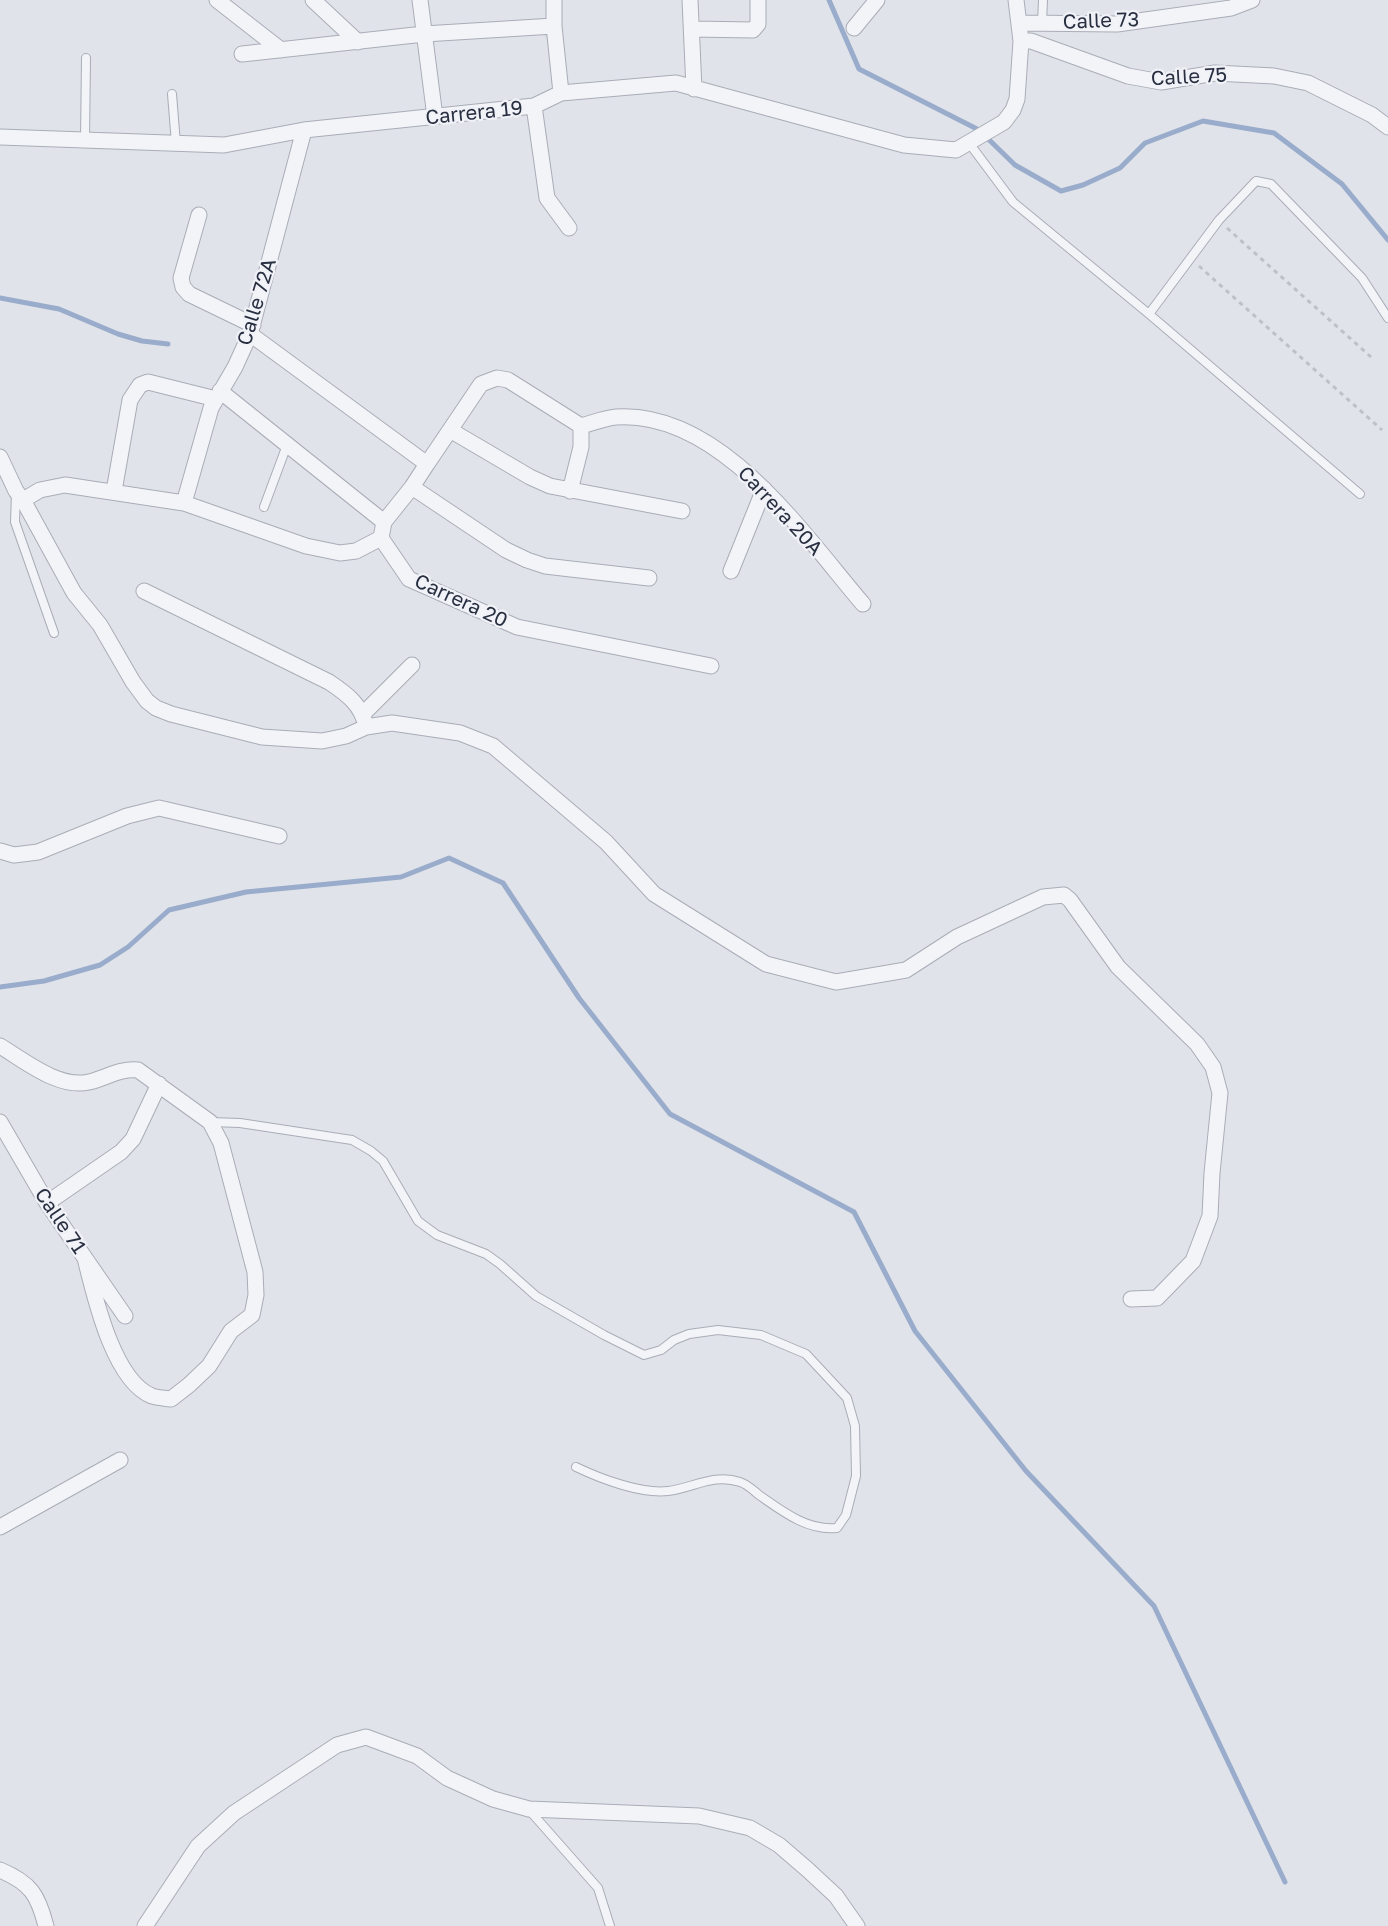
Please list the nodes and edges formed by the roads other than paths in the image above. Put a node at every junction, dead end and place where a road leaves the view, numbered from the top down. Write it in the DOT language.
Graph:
graph roads {
  1 [pos="217,0"];
  2 [pos="313,0"];
  3 [pos="420,0"];
  4 [pos="554,0"];
  5 [pos="690,0"];
  6 [pos="758,0"];
  7 [pos="877,0"];
  8 [pos="1016,0"];
  9 [pos="1043,0"];
  10 [pos="1252,0"];
  11 [pos="1020,22"];
  12 [pos="1042,23"];
  13 [pos="554,26"];
  14 [pos="854,28"];
  15 [pos="692,29"];
  16 [pos="424,34"];
  17 [pos="1021,41"];
  18 [pos="358,42"];
  19 [pos="281,50"];
  20 [pos="243,54"];
  21 [pos="86,58"];
  22 [pos="694,89"];
  23 [pos="561,93"];
  24 [pos="172,94"];
  25 [pos="534,106"];
  26 [pos="435,117"];
  27 [pos="1388,127"];
  28 [pos="304,130"];
  29 [pos="0,137"];
  30 [pos="86,140"];
  31 [pos="971,143"];
  32 [pos="176,144"];
  33 [pos="199,215"];
  34 [pos="569,228"];
  35 [pos="1149,314"];
  36 [pos="1388,318"];
  37 [pos="251,329"];
  38 [pos="218,395"];
  39 [pos="581,426"];
  40 [pos="450,430"];
  41 [pos="287,445"];
  42 [pos="0,457"];
  43 [pos="427,464"];
  44 [pos="412,487"];
  45 [pos="764,489"];
  46 [pos="570,491"];
  47 [pos="114,492"];
  48 [pos="1360,494"];
  49 [pos="20,496"];
  50 [pos="184,503"];
  51 [pos="264,507"];
  52 [pos="682,511"];
  53 [pos="384,522"];
  54 [pos="381,538"];
  55 [pos="731,572"];
  56 [pos="649,578"];
  57 [pos="144,591"];
  58 [pos="863,604"];
  59 [pos="54,633"];
  60 [pos="412,664"];
  61 [pos="711,666"];
  62 [pos="365,720"];
  63 [pos="279,836"];
  64 [pos="0,851"];
  65 [pos="0,1046"];
  66 [pos="159,1084"];
  67 [pos="0,1122"];
  68 [pos="210,1122"];
  69 [pos="47,1203"];
  70 [pos="85,1258"];
  71 [pos="1131,1299"];
  72 [pos="125,1316"];
  73 [pos="120,1460"];
  74 [pos="576,1467"];
  75 [pos="0,1527"];
  76 [pos="529,1809"];
  77 [pos="0,1870"];
  78 [pos="46,1926"];
  79 [pos="145,1926"];
  80 [pos="610,1926"];
  81 [pos="857,1926"];
  1 -- 19 [label="street"];
  2 -- 18 [label="street"];
  3 -- 16 [label="street"];
  4 -- 13 [label="street"];
  5 -- 15 [label="street"];
  6 -- 15 [label="street"];
  7 -- 14 [label="street"];
  8 -- 11 [label="street"];
  9 -- 12 [label="lane"];
  10 -- 12 [label="street, Calle 73"];
  11 -- 12 [label="street, Calle 73"];
  11 -- 17 [label="street"];
  13 -- 16 [label="street"];
  13 -- 23 [label="street"];
  15 -- 22 [label="street"];
  16 -- 18 [label="street"];
  16 -- 26 [label="street"];
  17 -- 27 [label="street, Calle 75"];
  17 -- 31 [label="street"];
  18 -- 19 [label="street"];
  19 -- 20 [label="street"];
  21 -- 30 [label="lane"];
  22 -- 23 [label="street, Carrera 19"];
  22 -- 31 [label="street, Carrera 19"];
  23 -- 25 [label="street, Carrera 19"];
  24 -- 32 [label="lane"];
  25 -- 26 [label="street, Carrera 19"];
  25 -- 34 [label="street"];
  26 -- 28 [label="street, Carrera 19"];
  28 -- 32 [label="street, Carrera 19"];
  28 -- 37 [label="street, Calle 72A"];
  29 -- 30 [label="street, Carrera 19"];
  30 -- 32 [label="street, Carrera 19"];
  31 -- 35 [label="lane"];
  33 -- 37 [label="street"];
  35 -- 36 [label="lane"];
  35 -- 48 [label="lane"];
  37 -- 38 [label="street, Calle 72A"];
  37 -- 43 [label="street"];
  38 -- 41 [label="street"];
  38 -- 47 [label="street"];
  38 -- 50 [label="street, Calle 72A"];
  39 -- 40 [label="street"];
  39 -- 45 [label="street, Carrera 20A"];
  39 -- 46 [label="street"];
  40 -- 43 [label="street"];
  40 -- 46 [label="street"];
  41 -- 51 [label="lane"];
  41 -- 53 [label="street"];
  42 -- 49 [label="street"];
  43 -- 44 [label="street"];
  44 -- 53 [label="street"];
  44 -- 56 [label="street"];
  45 -- 55 [label="street"];
  45 -- 58 [label="street, Carrera 20A"];
  46 -- 52 [label="street"];
  47 -- 49 [label="street"];
  47 -- 50 [label="street"];
  49 -- 59 [label="lane"];
  49 -- 62 [label="street"];
  50 -- 54 [label="street"];
  53 -- 54 [label="street"];
  54 -- 61 [label="street, Carrera 20"];
  57 -- 62 [label="street"];
  60 -- 62 [label="street"];
  62 -- 71 [label="street"];
  63 -- 64 [label="street"];
  65 -- 66 [label="street"];
  66 -- 68 [label="street"];
  66 -- 69 [label="street"];
  67 -- 69 [label="street, Calle 71"];
  68 -- 70 [label="street"];
  68 -- 74 [label="lane"];
  69 -- 70 [label="street, Calle 71"];
  70 -- 72 [label="street, Calle 71"];
  73 -- 75 [label="street"];
  76 -- 79 [label="street"];
  76 -- 80 [label="lane"];
  76 -- 81 [label="street"];
  77 -- 78 [label="street"];
}
